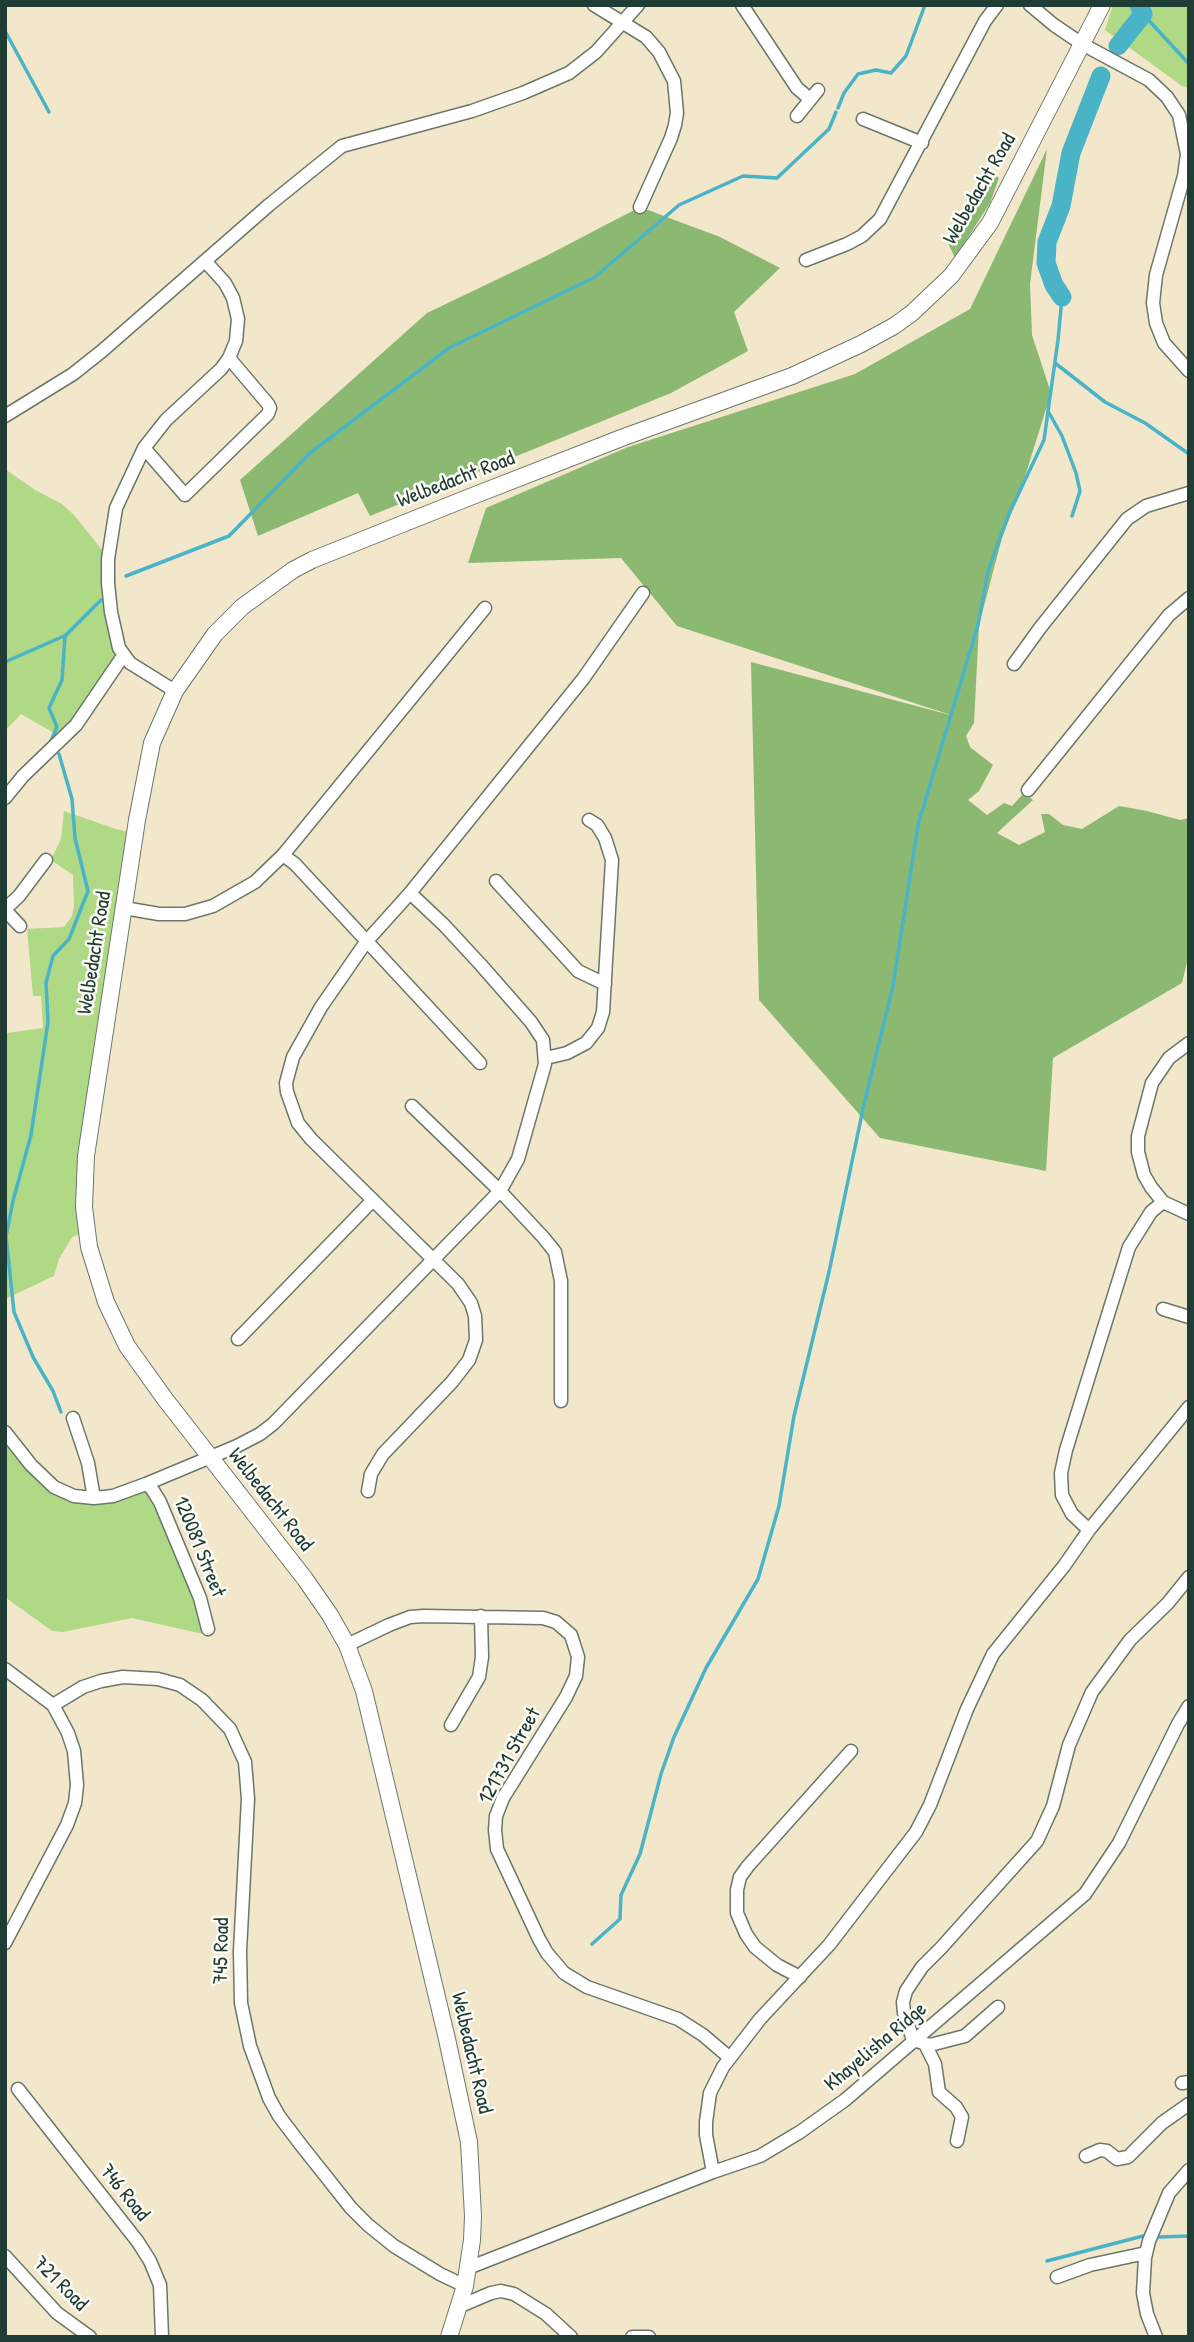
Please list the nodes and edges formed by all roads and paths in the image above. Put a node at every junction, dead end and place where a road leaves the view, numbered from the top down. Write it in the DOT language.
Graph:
graph roads {
  1 [pos="594,5"];
  2 [pos="638,5"];
  3 [pos="998,5"];
  4 [pos="1030,5"];
  5 [pos="1102,5"];
  6 [pos="749,8"];
  7 [pos="623,22"];
  8 [pos="1082,44"];
  9 [pos="797,116"];
  10 [pos="863,119"];
  11 [pos="922,144"];
  12 [pos="1188,154"];
  13 [pos="640,207"];
  14 [pos="806,260"];
  15 [pos="206,262"];
  16 [pos="229,358"];
  17 [pos="1189,371"];
  18 [pos="5,416"];
  19 [pos="144,448"];
  20 [pos="1189,493"];
  21 [pos="643,593"];
  22 [pos="1189,598"];
  23 [pos="485,608"];
  24 [pos="123,656"];
  25 [pos="1014,664"];
  26 [pos="175,691"];
  27 [pos="1028,790"];
  28 [pos="5,798"];
  29 [pos="589,820"];
  30 [pos="283,855"];
  31 [pos="46,860"];
  32 [pos="496,881"];
  33 [pos="410,893"];
  34 [pos="124,908"];
  35 [pos="5,910"];
  36 [pos="20,926"];
  37 [pos="366,942"];
  38 [pos="605,984"];
  39 [pos="1189,1043"];
  40 [pos="546,1058"];
  41 [pos="480,1063"];
  42 [pos="412,1106"];
  43 [pos="500,1191"];
  44 [pos="373,1199"];
  45 [pos="1163,1202"];
  46 [pos="1189,1214"];
  47 [pos="434,1258"];
  48 [pos="1163,1309"];
  49 [pos="1189,1317"];
  50 [pos="238,1339"];
  51 [pos="561,1401"];
  52 [pos="1189,1407"];
  53 [pos="73,1418"];
  54 [pos="8,1441"];
  55 [pos="211,1458"];
  56 [pos="146,1484"];
  57 [pos="368,1491"];
  58 [pos="94,1498"];
  59 [pos="1089,1530"];
  60 [pos="1189,1577"];
  61 [pos="481,1616"];
  62 [pos="208,1629"];
  63 [pos="347,1645"];
  64 [pos="5,1669"];
  65 [pos="53,1705"];
  66 [pos="1189,1706"];
  67 [pos="451,1725"];
  68 [pos="851,1751"];
  69 [pos="5,1943"];
  70 [pos="800,1977"];
  71 [pos="998,2007"];
  72 [pos="919,2042"];
  73 [pos="730,2058"];
  74 [pos="18,2089"];
  75 [pos="1189,2104"];
  76 [pos="957,2141"];
  77 [pos="1086,2156"];
  78 [pos="1189,2169"];
  79 [pos="713,2172"];
  80 [pos="1146,2253"];
  81 [pos="5,2256"];
  82 [pos="468,2268"];
  83 [pos="1057,2277"];
  84 [pos="465,2286"];
  85 [pos="458,2306"];
  86 [pos="90,2337"];
  87 [pos="162,2337"];
  88 [pos="449,2337"];
  89 [pos="571,2337"];
  90 [pos="632,2337"];
  91 [pos="649,2337"];
  92 [pos="1156,2337"];
  1 -- 7 [label="street"];
  2 -- 7 [label="street"];
  3 -- 11 [label="street"];
  4 -- 8 [label="street"];
  5 -- 8 [label="street, Welbedacht Road"];
  6 -- 9 [label="street"];
  7 -- 13 [label="street"];
  7 -- 15 [label="street"];
  8 -- 12 [label="street"];
  8 -- 26 [label="street, Welbedacht Road"];
  10 -- 11 [label="street"];
  11 -- 14 [label="street"];
  12 -- 17 [label="street"];
  15 -- 16 [label="street"];
  15 -- 18 [label="street"];
  16 -- 19 [label="street"];
  16 -- 19 [label="street"];
  19 -- 24 [label="street"];
  20 -- 25 [label="street"];
  21 -- 33 [label="street"];
  22 -- 27 [label="street"];
  23 -- 30 [label="street"];
  24 -- 26 [label="street"];
  24 -- 28 [label="street"];
  26 -- 34 [label="street, Welbedacht Road"];
  29 -- 38 [label="street"];
  30 -- 34 [label="street"];
  30 -- 37 [label="street"];
  31 -- 35 [label="street"];
  32 -- 38 [label="street"];
  33 -- 37 [label="street"];
  33 -- 40 [label="street"];
  34 -- 55 [label="street, Welbedacht Road"];
  35 -- 36 [label="street"];
  37 -- 41 [label="street"];
  37 -- 44 [label="street"];
  38 -- 40 [label="street"];
  39 -- 45 [label="street"];
  40 -- 43 [label="street"];
  42 -- 43 [label="street"];
  43 -- 47 [label="street"];
  43 -- 51 [label="street"];
  44 -- 47 [label="street"];
  44 -- 50 [label="street"];
  45 -- 46 [label="street"];
  45 -- 59 [label="street"];
  47 -- 55 [label="street"];
  47 -- 57 [label="street"];
  48 -- 49 [label="street"];
  52 -- 59 [label="street"];
  53 -- 58 [label="street"];
  54 -- 58 [label="street"];
  55 -- 56 [label="street"];
  55 -- 63 [label="street, Welbedacht Road"];
  56 -- 58 [label="street"];
  56 -- 62 [label="street, 120081 Street"];
  59 -- 70 [label="street"];
  60 -- 72 [label="street"];
  61 -- 63 [label="street, 121731 Street"];
  61 -- 67 [label="street"];
  61 -- 73 [label="street, 121731 Street"];
  63 -- 82 [label="street, Welbedacht Road"];
  64 -- 65 [label="street"];
  65 -- 69 [label="street"];
  65 -- 84 [label="street, 745 Road"];
  66 -- 72 [label="street, Khayelisha Ridge"];
  68 -- 70 [label="street"];
  70 -- 73 [label="street"];
  71 -- 72 [label="street"];
  72 -- 76 [label="street"];
  72 -- 79 [label="street, Khayelisha Ridge"];
  73 -- 79 [label="street"];
  74 -- 87 [label="street, 746 Road"];
  75 -- 77 [label="street"];
  78 -- 80 [label="street"];
  79 -- 82 [label="street, Khayelisha Ridge"];
  80 -- 83 [label="street"];
  80 -- 92 [label="street"];
  81 -- 86 [label="street, 721 Road"];
  82 -- 84 [label="street, Welbedacht Road"];
  84 -- 85 [label="street, Welbedacht Road"];
  85 -- 88 [label="street, Welbedacht Road"];
  85 -- 89 [label="street"];
  90 -- 91 [label="street"];
}
